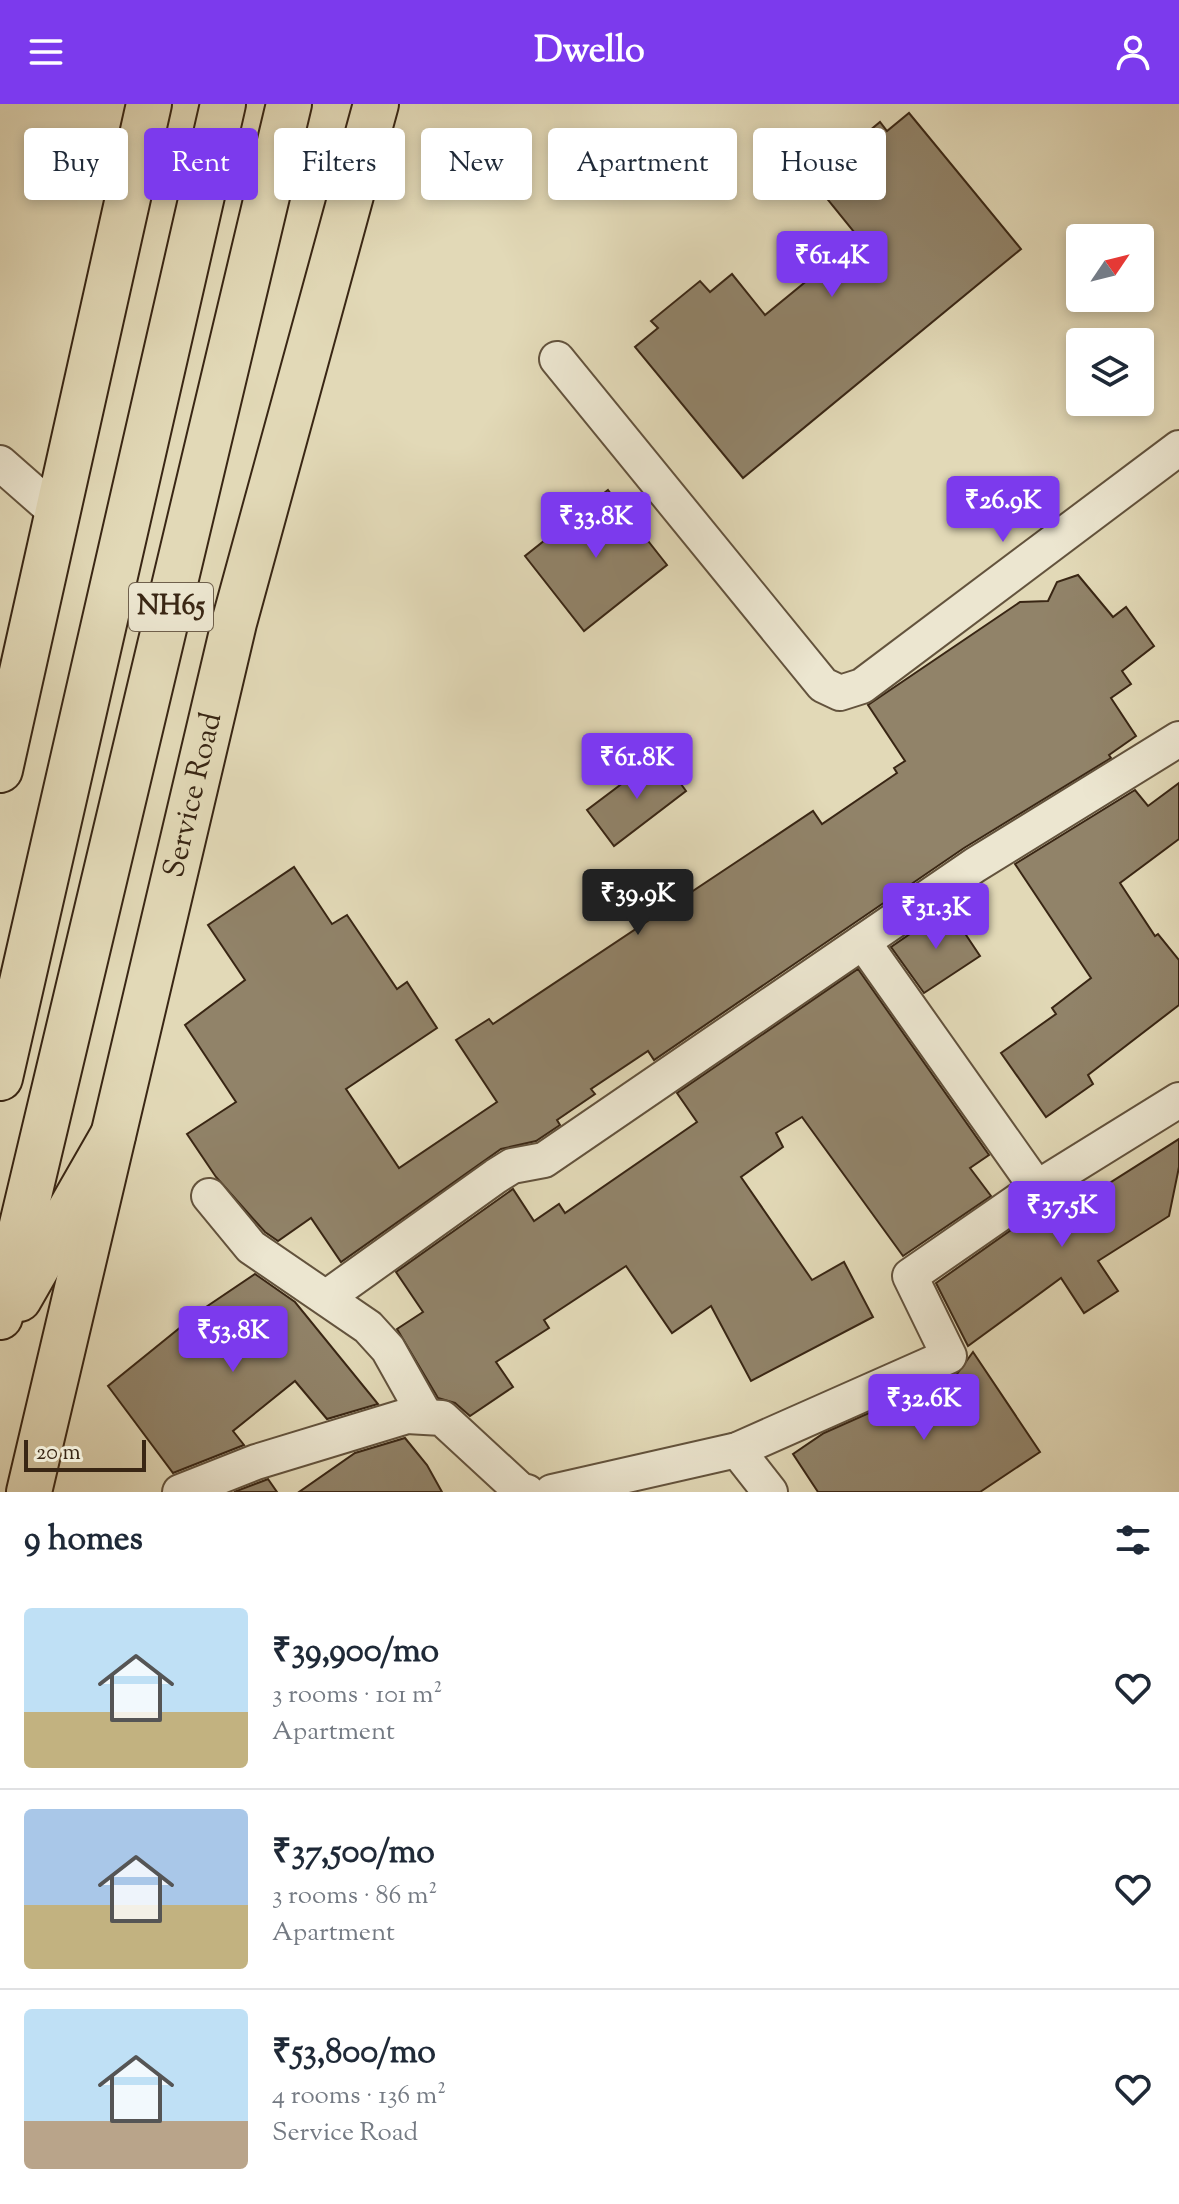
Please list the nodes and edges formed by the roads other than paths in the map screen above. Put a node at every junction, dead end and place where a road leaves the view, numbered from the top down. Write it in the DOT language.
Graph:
graph roads {
  1 [pos="149,104"];
  2 [pos="223,104"];
  3 [pos="289,104"];
  4 [pos="376,104"];
  5 [pos="557,359"];
  6 [pos="1179,448"];
  7 [pos="0,463"];
  8 [pos="58,514"];
  9 [pos="1179,739"];
  10 [pos="0,770"];
  11 [pos="863,942"];
  12 [pos="0,1078"];
  13 [pos="1179,1100"];
  14 [pos="113,1135"];
  15 [pos="1037,1188"];
  16 [pos="209,1196"];
  17 [pos="327,1297"];
  18 [pos="0,1317"];
  19 [pos="0,1332"];
  20 [pos="425,1415"];
  21 [pos="737,1450"];
  22 [pos="29,1492"];
  23 [pos="180,1492"];
  24 [pos="527,1492"];
  25 [pos="552,1492"];
  26 [pos="770,1492"];
  1 -- 8 [label="main road"];
  2 -- 12 [label="main road, NH65"];
  3 -- 18 [label="main road, NH65"];
  4 -- 14 [label="main road, Service Road"];
  5 -- 6 [label="street"];
  7 -- 8 [label="street"];
  8 -- 10 [label="main road"];
  9 -- 11 [label="street"];
  11 -- 15 [label="street"];
  11 -- 17 [label="street"];
  13 -- 15 [label="street"];
  14 -- 19 [label="main road"];
  14 -- 22 [label="main road, Service Road"];
  15 -- 21 [label="street"];
  16 -- 17 [label="street"];
  17 -- 20 [label="street"];
  20 -- 23 [label="street"];
  20 -- 24 [label="street"];
  21 -- 25 [label="street"];
  21 -- 26 [label="street"];
}
